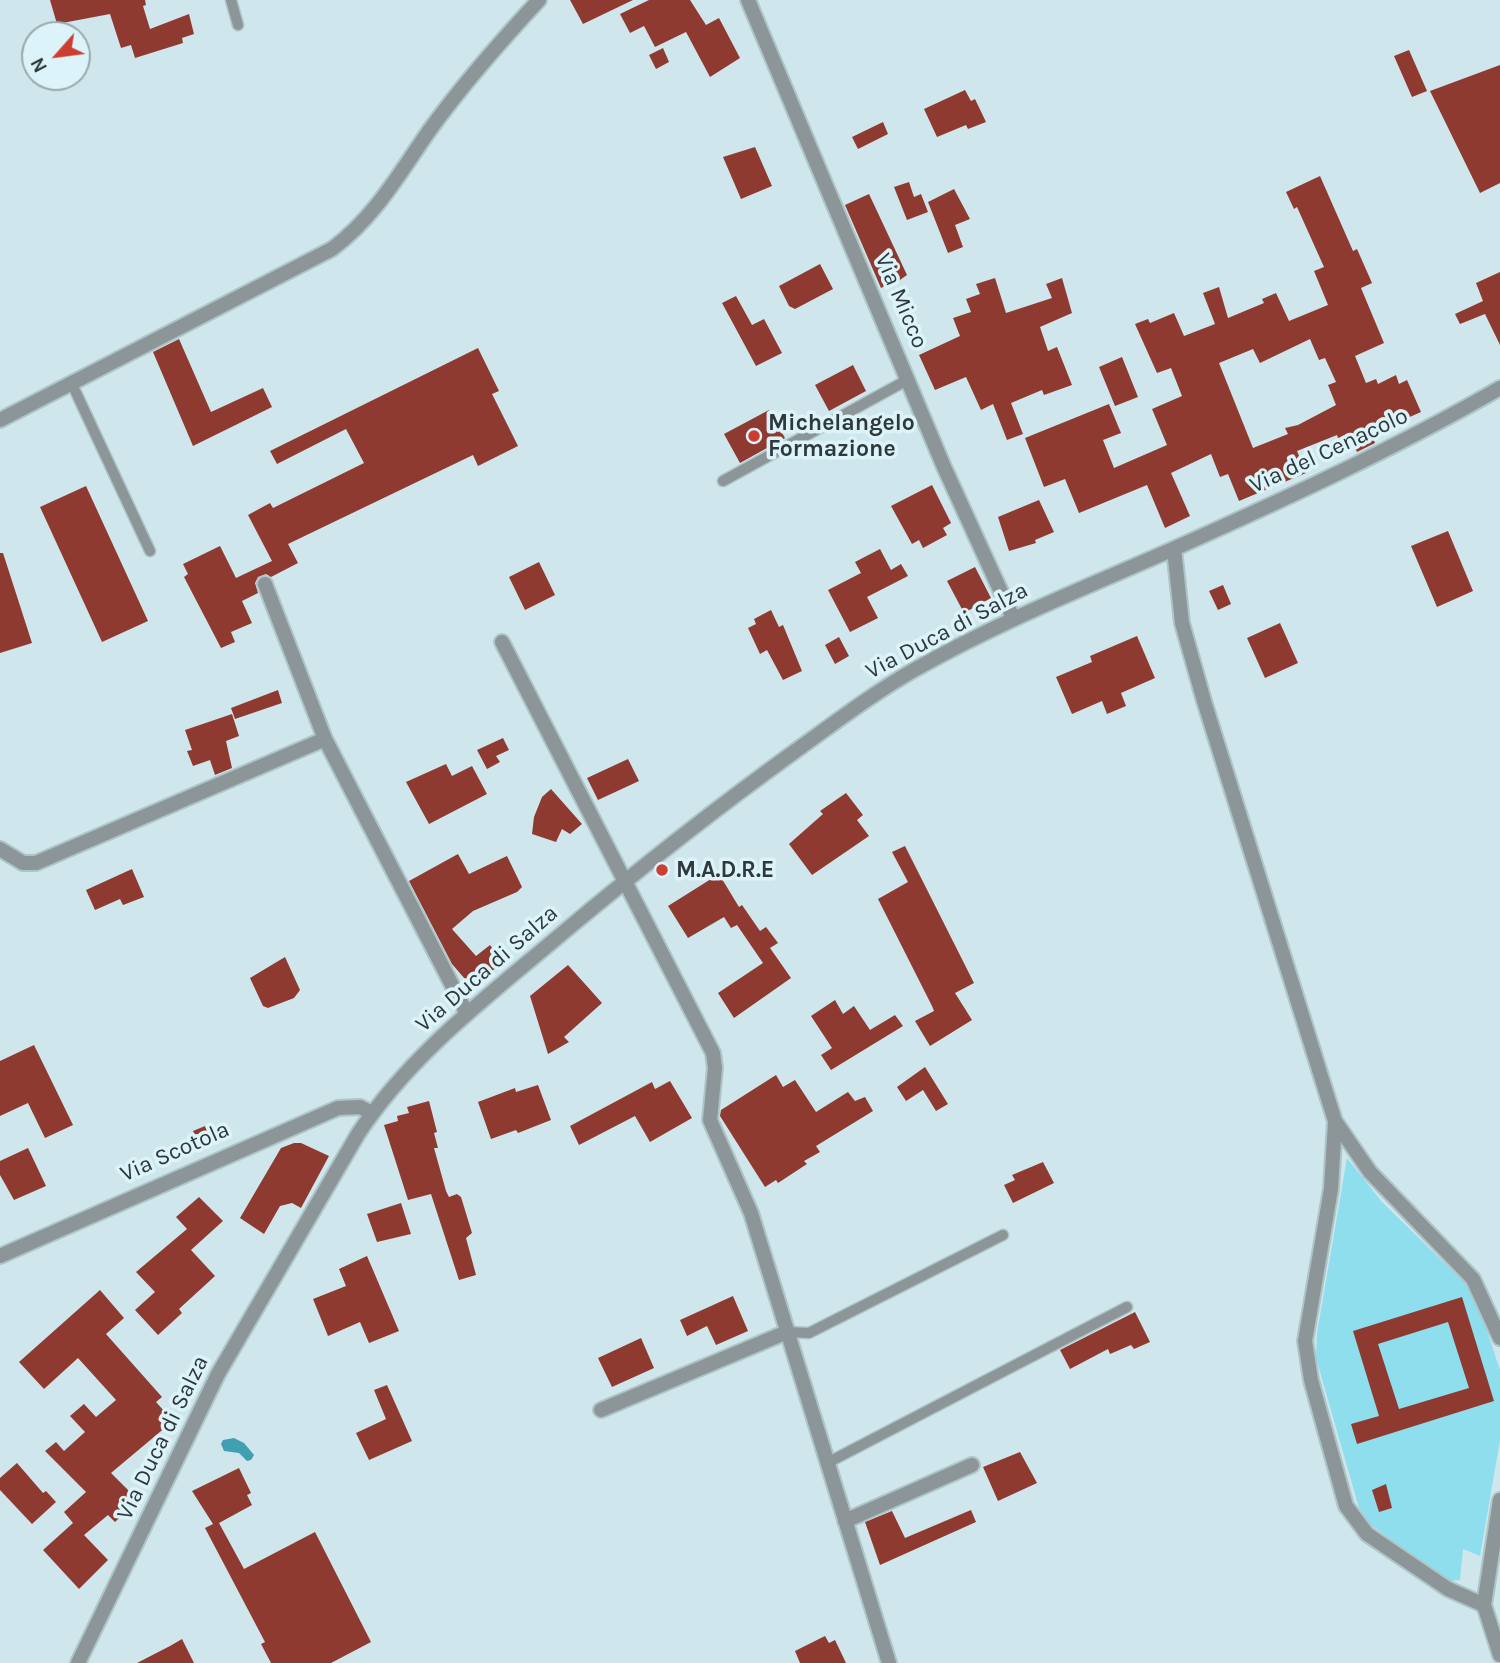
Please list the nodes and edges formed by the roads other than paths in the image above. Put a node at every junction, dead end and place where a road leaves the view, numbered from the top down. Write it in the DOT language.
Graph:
graph roads {
  1 [pos="231,0"];
  2 [pos="539,0"];
  3 [pos="748,0"];
  4 [pos="238,25"];
  5 [pos="908,379"];
  6 [pos="72,384"];
  7 [pos="1500,388"];
  8 [pos="0,420"];
  9 [pos="723,481"];
  10 [pos="1174,549"];
  11 [pos="150,551"];
  12 [pos="265,584"];
  13 [pos="1013,618"];
  14 [pos="502,642"];
  15 [pos="325,739"];
  16 [pos="0,849"];
  17 [pos="625,880"];
  18 [pos="467,1014"];
  19 [pos="372,1113"];
  20 [pos="1335,1121"];
  21 [pos="1003,1234"];
  22 [pos="0,1256"];
  23 [pos="1127,1307"];
  24 [pos="787,1332"];
  25 [pos="1500,1338"];
  26 [pos="601,1410"];
  27 [pos="827,1463"];
  28 [pos="972,1465"];
  29 [pos="1500,1500"];
  30 [pos="845,1521"];
  31 [pos="1484,1605"];
  32 [pos="1500,1655"];
  33 [pos="78,1663"];
  34 [pos="889,1663"];
  1 -- 4 [label="lane"];
  2 -- 6 [label="street"];
  3 -- 5 [label="street, Via Micco"];
  5 -- 9 [label="lane"];
  5 -- 13 [label="street, Via Micco"];
  6 -- 8 [label="street"];
  6 -- 11 [label="lane"];
  7 -- 10 [label="street, Via del Cenacolo"];
  10 -- 13 [label="street, Via Duca di Salza"];
  10 -- 20 [label="street"];
  12 -- 15 [label="street"];
  13 -- 17 [label="street, Via Duca di Salza"];
  14 -- 17 [label="street"];
  15 -- 16 [label="street"];
  15 -- 18 [label="street"];
  17 -- 18 [label="street, Via Duca di Salza"];
  17 -- 24 [label="street"];
  18 -- 19 [label="street, Via Duca di Salza"];
  19 -- 22 [label="street, Via Scotola"];
  19 -- 33 [label="street, Via Duca di Salza"];
  20 -- 25 [label="street"];
  20 -- 31 [label="street"];
  21 -- 24 [label="lane"];
  23 -- 27 [label="lane"];
  24 -- 26 [label="street"];
  24 -- 27 [label="street"];
  27 -- 30 [label="street"];
  28 -- 30 [label="street"];
  29 -- 31 [label="street"];
  30 -- 34 [label="street"];
  31 -- 32 [label="street"];
}
